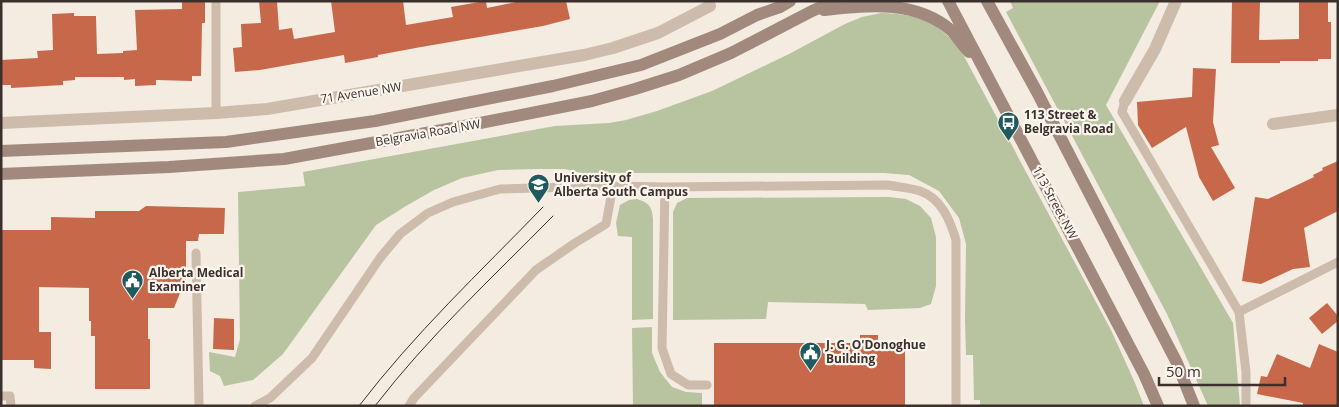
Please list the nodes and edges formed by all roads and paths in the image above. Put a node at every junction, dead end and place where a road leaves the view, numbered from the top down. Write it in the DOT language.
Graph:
graph roads {
  1 [pos="216,1"];
  2 [pos="770,1"];
  3 [pos="790,1"];
  4 [pos="835,1"];
  5 [pos="948,1"];
  6 [pos="987,1"];
  7 [pos="1176,1"];
  8 [pos="710,6"];
  9 [pos="812,11"];
  10 [pos="756,15"];
  11 [pos="986,74"];
  12 [pos="1125,101"];
  13 [pos="216,112"];
  14 [pos="1338,115"];
  15 [pos="1,123"];
  16 [pos="1273,124"];
  17 [pos="1,151"];
  18 [pos="1,174"];
  19 [pos="612,186"];
  20 [pos="665,187"];
  21 [pos="196,253"];
  22 [pos="1338,262"];
  23 [pos="1239,312"];
  24 [pos="707,385"];
  25 [pos="1,396"];
  26 [pos="11,406"];
  27 [pos="199,406"];
  28 [pos="255,406"];
  29 [pos="409,406"];
  30 [pos="956,406"];
  31 [pos="1158,406"];
  32 [pos="1194,406"];
  33 [pos="1246,406"];
  1 -- 13 [label="lane"];
  2 -- 10 [label="main road"];
  3 -- 10 [label="main road, Belgravia Road NW"];
  4 -- 9 [label="main road, Belgravia Road NW"];
  5 -- 11 [label="main road, 113 Street NW"];
  6 -- 32 [label="main road"];
  7 -- 12 [label="street"];
  8 -- 13 [label="street, 71 Avenue NW"];
  9 -- 11 [label="main road"];
  9 -- 18 [label="main road, Belgravia Road NW"];
  10 -- 17 [label="main road, Belgravia Road NW"];
  11 -- 31 [label="main road, 113 Street NW"];
  12 -- 23 [label="lane"];
  13 -- 15 [label="street, 71 Avenue NW"];
  14 -- 16 [label="street"];
  19 -- 20 [label="lane"];
  19 -- 28 [label="lane"];
  19 -- 29 [label="lane"];
  20 -- 24 [label="lane"];
  20 -- 30 [label="lane"];
  21 -- 27 [label="lane"];
  22 -- 23 [label="lane"];
  23 -- 33 [label="lane"];
  25 -- 26 [label="lane"];
}
